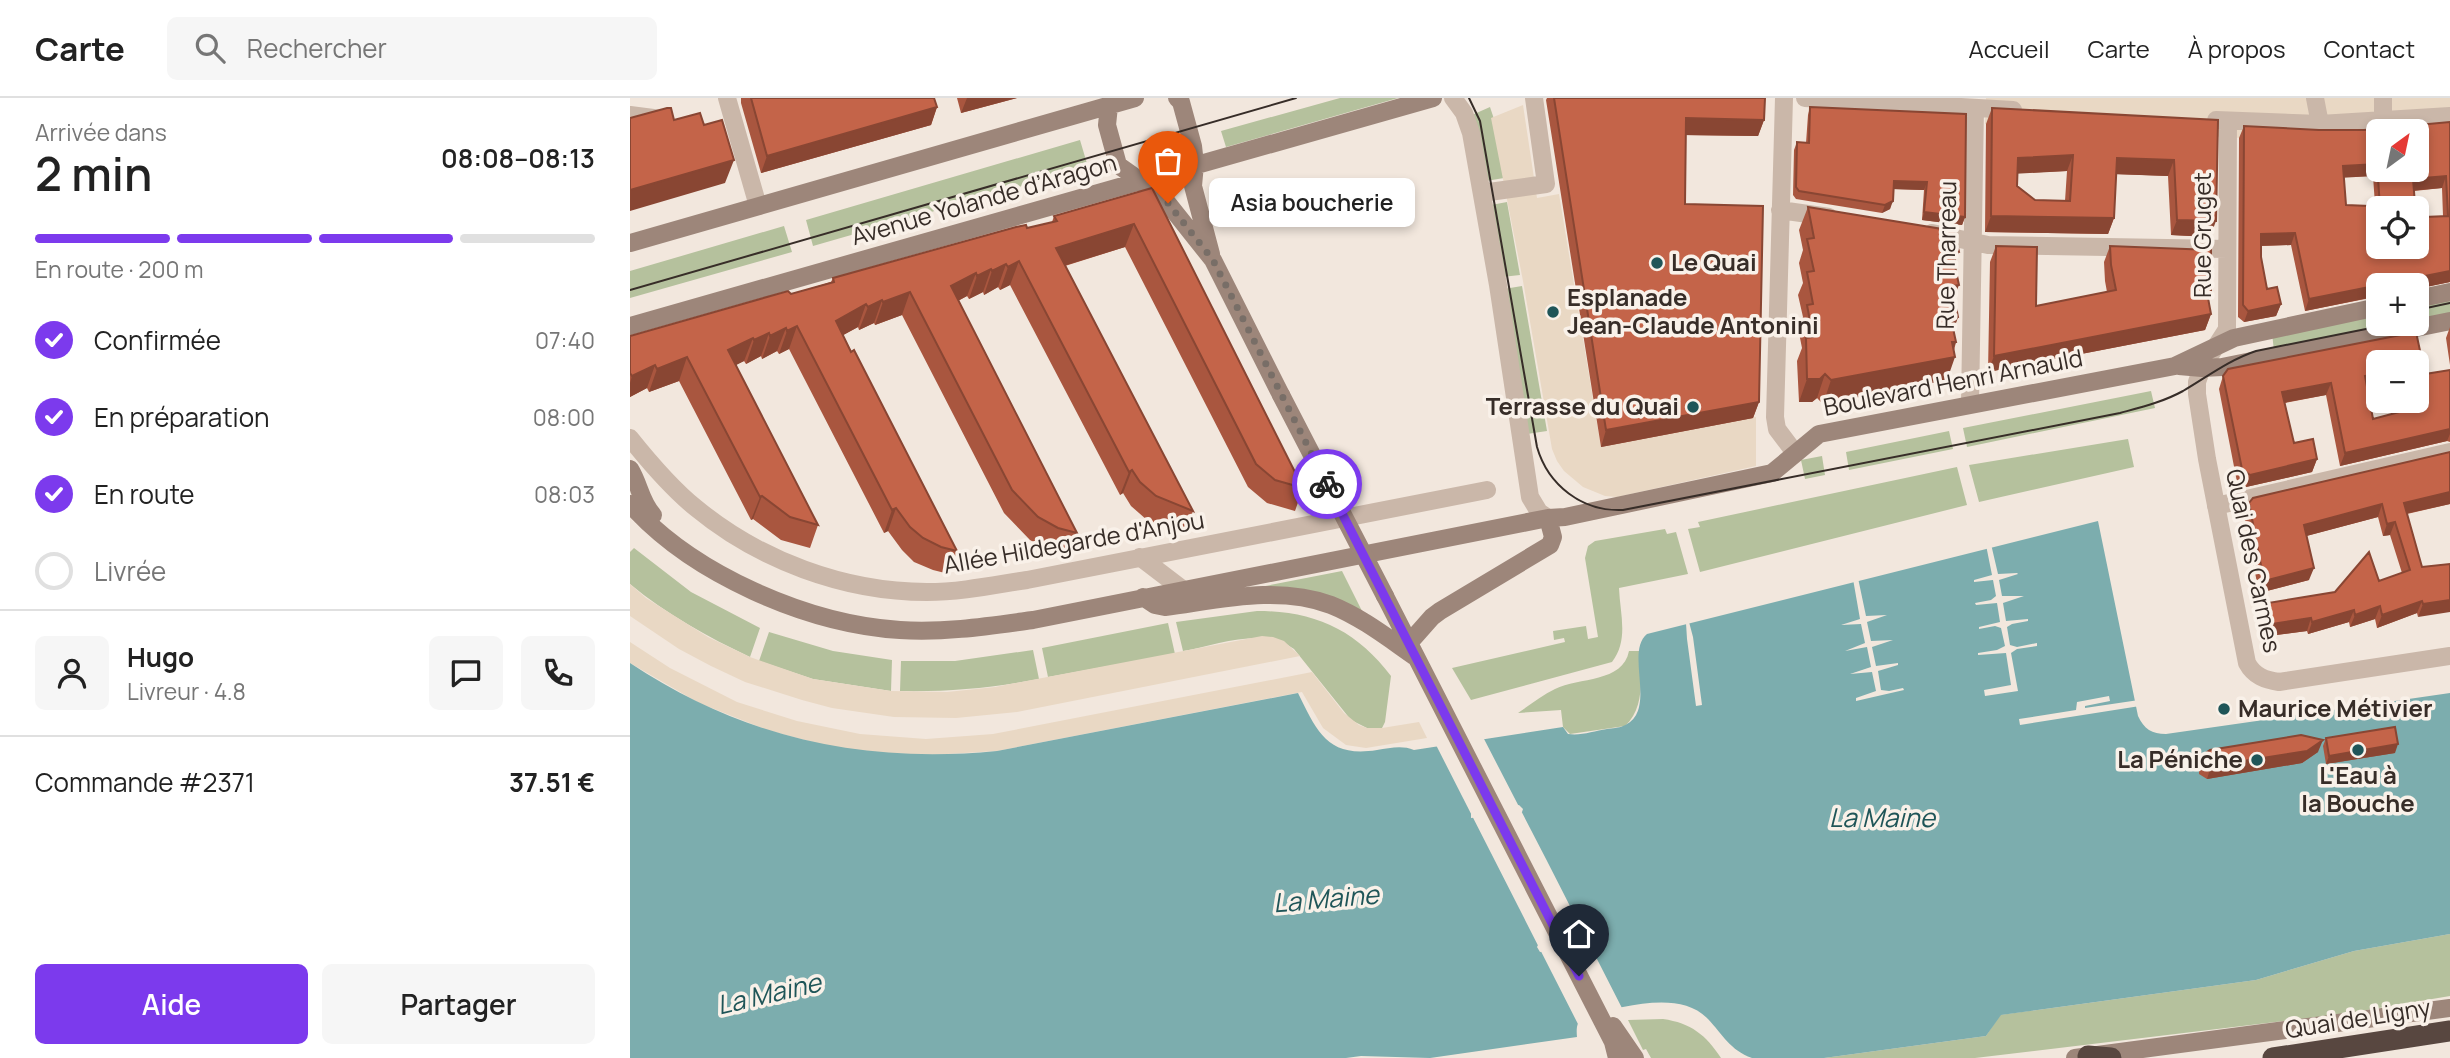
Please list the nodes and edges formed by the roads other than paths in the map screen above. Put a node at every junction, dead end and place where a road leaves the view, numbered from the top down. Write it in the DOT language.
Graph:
graph roads {
  1 [pos="727,98"];
  2 [pos="1135,98"];
  3 [pos="1177,98"];
  4 [pos="1433,98"];
  5 [pos="1534,98"];
  6 [pos="1784,98"];
  7 [pos="1805,98"];
  8 [pos="2315,98"];
  9 [pos="2384,98"];
  10 [pos="1455,100"];
  11 [pos="1109,106"];
  12 [pos="1975,108"];
  13 [pos="2026,111"];
  14 [pos="630,115"];
  15 [pos="2450,116"];
  16 [pos="2383,119"];
  17 [pos="2400,119"];
  18 [pos="2203,120"];
  19 [pos="673,121"];
  20 [pos="2228,121"];
  21 [pos="2366,121"];
  22 [pos="2320,124"];
  23 [pos="1195,164"];
  24 [pos="1141,180"];
  25 [pos="1482,193"];
  26 [pos="758,206"];
  27 [pos="1780,210"];
  28 [pos="1850,220"];
  29 [pos="1915,230"];
  30 [pos="1974,241"];
  31 [pos="630,243"];
  32 [pos="2227,249"];
  33 [pos="1213,260"];
  34 [pos="2450,292"];
  35 [pos="2429,296"];
  36 [pos="2366,309"];
  37 [pos="2450,321"];
  38 [pos="630,326"];
  39 [pos="2216,347"];
  40 [pos="2175,366"];
  41 [pos="2202,368"];
  42 [pos="1970,403"];
  43 [pos="630,438"];
  44 [pos="2450,452"];
  45 [pos="1796,453"];
  46 [pos="630,469"];
  47 [pos="1488,490"];
  48 [pos="630,503"];
  49 [pos="2216,506"];
  50 [pos="1548,518"];
  51 [pos="674,543"];
  52 [pos="1140,557"];
  53 [pos="1182,589"];
  54 [pos="1143,597"];
  55 [pos="1414,655"];
  56 [pos="2450,656"];
  57 [pos="1591,1000"];
  58 [pos="2450,1007"];
  59 [pos="2450,1031"];
  60 [pos="2082,1057"];
  61 [pos="1617,1058"];
  62 [pos="1635,1058"];
  63 [pos="2111,1058"];
  64 [pos="2273,1058"];
  1 -- 26 [label="street"];
  2 -- 11 [label="street"];
  3 -- 23 [label="street"];
  4 -- 23 [label="street, Avenue Yolande d’Aragon"];
  5 -- 25 [label="street"];
  6 -- 27 [label="street"];
  7 -- 12 [label="street"];
  8 -- 22 [label="street"];
  9 -- 16 [label="street"];
  10 -- 25 [label="street"];
  11 -- 24 [label="street"];
  11 -- 26 [label="street"];
  12 -- 13 [label="street"];
  12 -- 30 [label="street, Rue Tharreau"];
  14 -- 19 [label="street"];
  15 -- 17 [label="street"];
  18 -- 20 [label="street"];
  20 -- 22 [label="street"];
  20 -- 32 [label="street, Rue Gruget"];
  21 -- 22 [label="street"];
  23 -- 24 [label="street, Avenue Yolande d’Aragon"];
  23 -- 33 [label="street"];
  24 -- 33 [label="street"];
  24 -- 38 [label="street, Avenue Yolande d’Aragon"];
  25 -- 50 [label="street"];
  26 -- 31 [label="street"];
  27 -- 28 [label="street"];
  27 -- 45 [label="street"];
  29 -- 30 [label="street"];
  30 -- 32 [label="street"];
  30 -- 42 [label="street, Rue Tharreau"];
  32 -- 39 [label="street, Rue Gruget"];
  33 -- 55 [label="street, bridge"];
  34 -- 35 [label="street"];
  36 -- 39 [label="street, Boulevard Henri Arnauld"];
  37 -- 41 [label="street, Boulevard Henri Arnauld"];
  39 -- 40 [label="street, Boulevard Henri Arnauld"];
  39 -- 41 [label="street, Quai des Carmes"];
  40 -- 41 [label="street, Boulevard Henri Arnauld"];
  40 -- 42 [label="street, Boulevard Henri Arnauld"];
  41 -- 49 [label="street, Quai des Carmes"];
  42 -- 45 [label="street, Boulevard Henri Arnauld"];
  43 -- 52 [label="street, Allée Hildegarde d'Anjou"];
  44 -- 49 [label="street"];
  45 -- 50 [label="street, Boulevard Henri Arnauld"];
  46 -- 51 [label="street"];
  47 -- 52 [label="street, Allée Hildegarde d'Anjou"];
  48 -- 51 [label="street"];
  49 -- 56 [label="street, Quai des Carmes"];
  50 -- 53 [label="street, Boulevard Henri Arnauld"];
  50 -- 55 [label="street"];
  51 -- 54 [label="street, Boulevard Henri Arnauld"];
  52 -- 53 [label="street"];
  53 -- 54 [label="street, Boulevard Henri Arnauld"];
  54 -- 55 [label="street"];
  55 -- 57 [label="street"];
  57 -- 61 [label="street"];
  57 -- 62 [label="street"];
  58 -- 60 [label="street"];
  59 -- 64 [label="highway, Quai de Ligny"];
  60 -- 63 [label="highway"];
}
